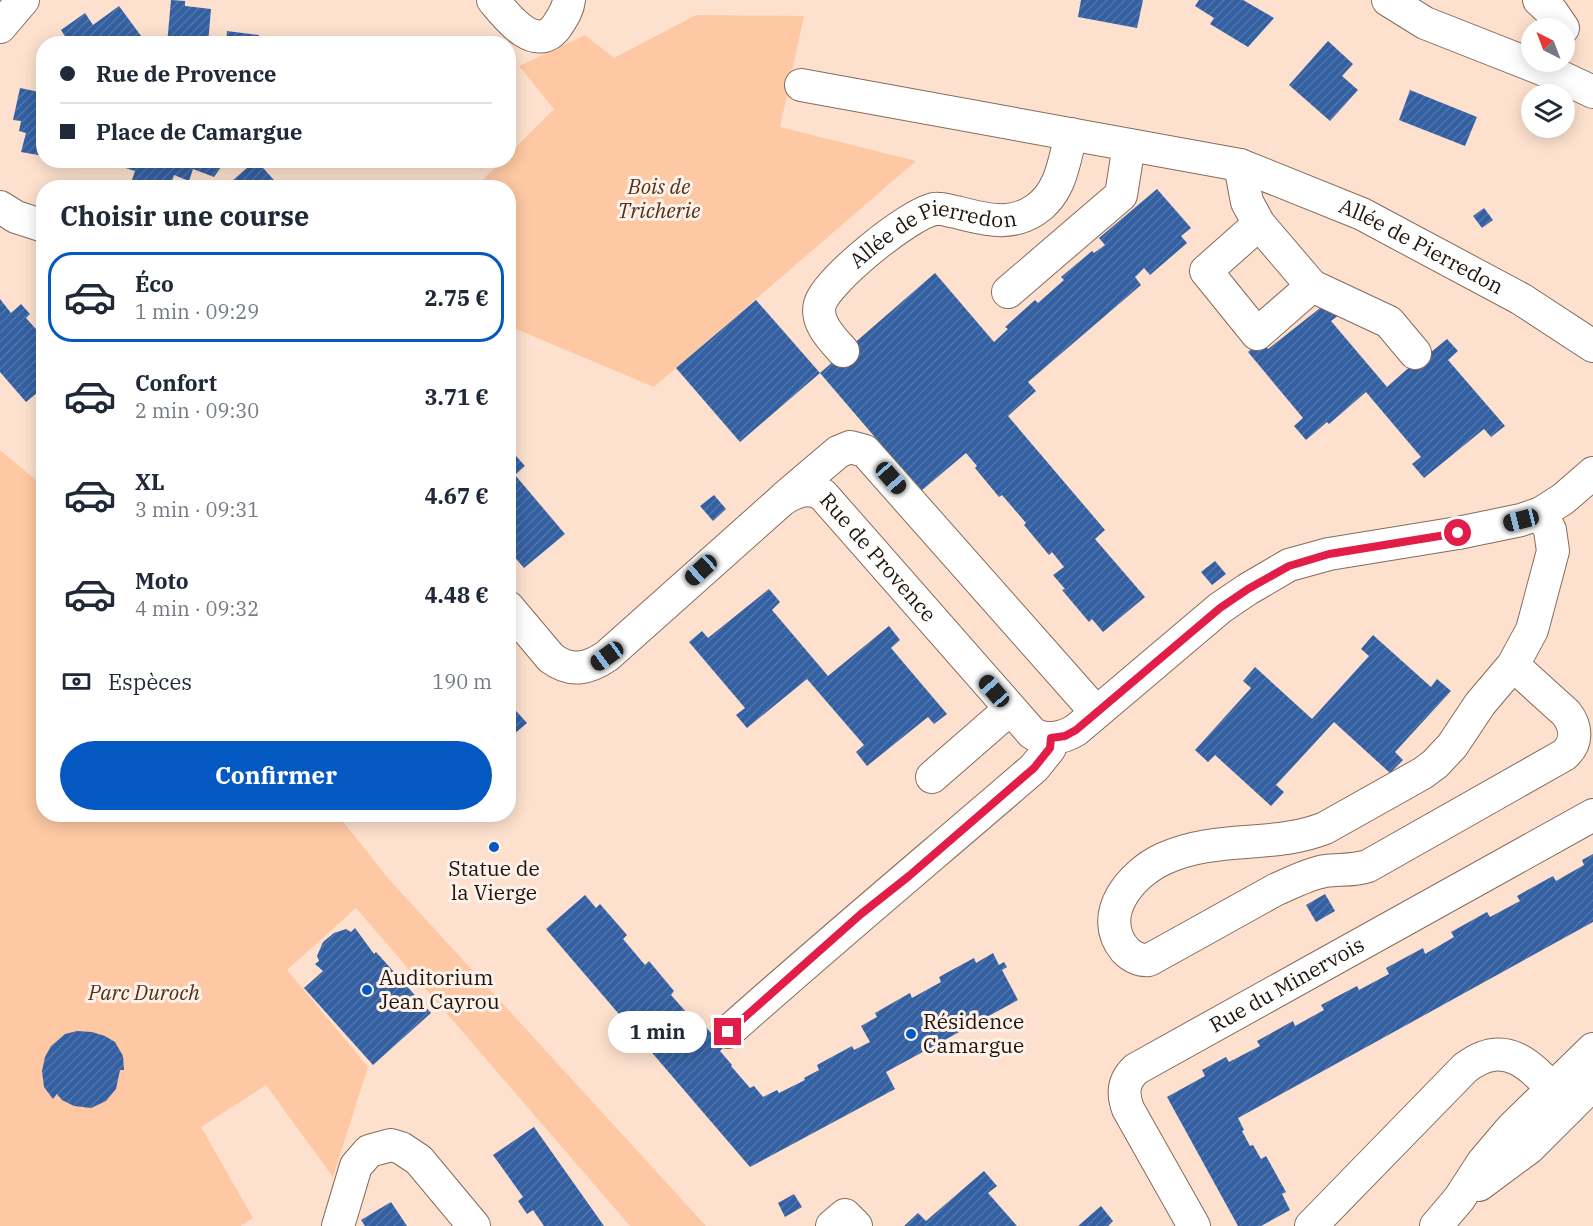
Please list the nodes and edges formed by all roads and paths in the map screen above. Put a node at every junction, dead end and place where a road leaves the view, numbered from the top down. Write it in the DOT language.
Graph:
graph roads {
  1 [pos="22,0"];
  2 [pos="493,0"];
  3 [pos="570,0"];
  4 [pos="1539,0"];
  5 [pos="1398,3"];
  6 [pos="1556,18"];
  7 [pos="0,27"];
  8 [pos="1521,53"];
  9 [pos="1569,72"];
  10 [pos="801,86"];
  11 [pos="1593,92"];
  12 [pos="1071,134"];
  13 [pos="1129,145"];
  14 [pos="1240,165"];
  15 [pos="0,207"];
  16 [pos="36,223"];
  17 [pos="1259,224"];
  18 [pos="1312,286"];
  19 [pos="1008,292"];
  20 [pos="1593,346"];
  21 [pos="843,351"];
  22 [pos="1415,352"];
  23 [pos="1593,473"];
  24 [pos="782,500"];
  25 [pos="1541,513"];
  26 [pos="516,616"];
  27 [pos="1513,665"];
  28 [pos="1010,709"];
  29 [pos="1096,712"];
  30 [pos="1051,738"];
  31 [pos="932,777"];
  32 [pos="1593,815"];
  33 [pos="728,1032"];
  34 [pos="1593,1049"];
  35 [pos="1593,1084"];
  36 [pos="1560,1098"];
  37 [pos="338,1226"];
  38 [pos="474,1226"];
  39 [pos="832,1226"];
  40 [pos="856,1226"];
  41 [pos="1194,1226"];
  42 [pos="1311,1226"];
  43 [pos="1436,1226"];
  1 -- 7 [label="street"];
  2 -- 3 [label="street"];
  4 -- 6 [label="street"];
  5 -- 8 [label="street"];
  9 -- 11 [label="street"];
  10 -- 12 [label="street, Allée de Pierredon"];
  12 -- 13 [label="street, Allée de Pierredon"];
  12 -- 21 [label="street, Allée de Pierredon"];
  13 -- 14 [label="street, Allée de Pierredon"];
  13 -- 19 [label="street"];
  14 -- 17 [label="street"];
  14 -- 20 [label="street, Allée de Pierredon"];
  15 -- 16 [label="street"];
  17 -- 18 [label="street"];
  17 -- 18 [label="street"];
  18 -- 22 [label="street"];
  23 -- 25 [label="street"];
  24 -- 26 [label="street, Rue de Provence"];
  24 -- 28 [label="street, Rue de Provence"];
  24 -- 29 [label="street"];
  25 -- 27 [label="street"];
  25 -- 29 [label="street"];
  27 -- 27 [label="street"];
  28 -- 30 [label="street, Rue de Provence"];
  28 -- 31 [label="street"];
  29 -- 30 [label="street"];
  30 -- 33 [label="street"];
  32 -- 41 [label="street, Rue du Minervois"];
  34 -- 36 [label="street"];
  35 -- 36 [label="street"];
  36 -- 42 [label="street"];
  36 -- 43 [label="street"];
  37 -- 38 [label="street"];
  39 -- 40 [label="street"];
}
